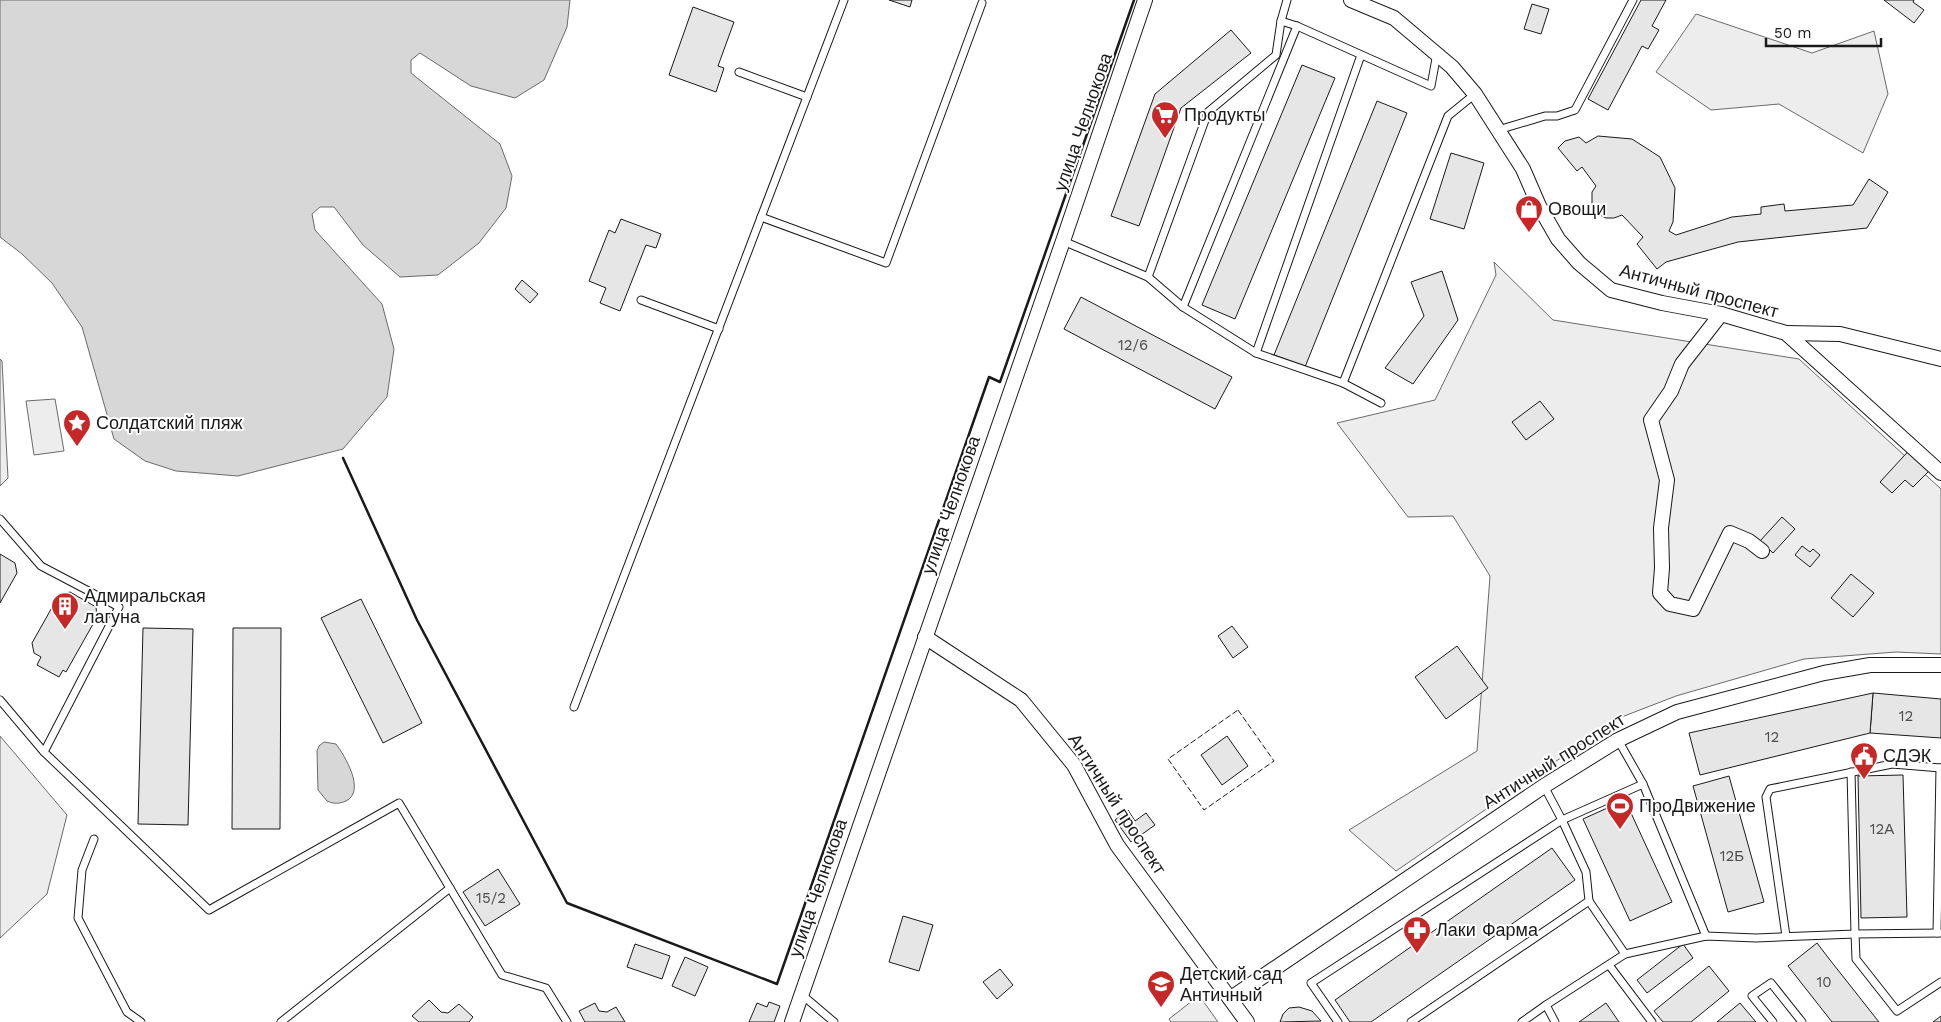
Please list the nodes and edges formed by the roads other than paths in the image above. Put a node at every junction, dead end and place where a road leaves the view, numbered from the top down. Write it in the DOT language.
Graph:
graph roads {
  1 [pos="844,0"];
  2 [pos="1145,0"];
  3 [pos="1288,0"];
  4 [pos="1351,0"];
  5 [pos="1633,0"];
  6 [pos="982,3"];
  7 [pos="1281,21"];
  8 [pos="1297,26"];
  9 [pos="1437,52"];
  10 [pos="1361,55"];
  11 [pos="739,72"];
  12 [pos="1475,94"];
  13 [pos="807,97"];
  14 [pos="1498,130"];
  15 [pos="761,217"];
  16 [pos="1063,241"];
  17 [pos="1148,277"];
  18 [pos="641,300"];
  19 [pos="1183,306"];
  20 [pos="1721,314"];
  21 [pos="718,329"];
  22 [pos="1786,334"];
  23 [pos="1256,354"];
  24 [pos="1941,358"];
  25 [pos="1343,384"];
  26 [pos="1381,403"];
  27 [pos="1941,472"];
  28 [pos="0,519"];
  29 [pos="1762,551"];
  30 [pos="926,637"];
  31 [pos="1941,665"];
  32 [pos="0,700"];
  33 [pos="574,707"];
  34 [pos="1618,740"];
  35 [pos="44,752"];
  36 [pos="1941,768"];
  37 [pos="1851,772"];
  38 [pos="1643,784"];
  39 [pos="1544,786"];
  40 [pos="1562,820"];
  41 [pos="94,839"];
  42 [pos="1939,849"];
  43 [pos="450,888"];
  44 [pos="1590,901"];
  45 [pos="1939,933"];
  46 [pos="1855,934"];
  47 [pos="1706,936"];
  48 [pos="1786,936"];
  49 [pos="1625,954"];
  50 [pos="1609,965"];
  51 [pos="1941,982"];
  52 [pos="801,994"];
  53 [pos="1231,998"];
  54 [pos="1546,1005"];
  55 [pos="141,1022"];
  56 [pos="281,1022"];
  57 [pos="568,1022"];
  58 [pos="792,1022"];
  59 [pos="834,1022"];
  60 [pos="1248,1022"];
  61 [pos="1338,1022"];
  62 [pos="1411,1022"];
  63 [pos="1522,1022"];
  64 [pos="1555,1022"];
  65 [pos="1652,1022"];
  66 [pos="1773,1022"];
  67 [pos="1802,1022"];
  1 -- 13 [label="lane"];
  2 -- 16 [label="street, улица Челнокова"];
  3 -- 7 [label="lane"];
  4 -- 9 [label="street, Античный проспект"];
  5 -- 14 [label="lane"];
  6 -- 15 [label="lane"];
  7 -- 8 [label="lane"];
  7 -- 17 [label="lane"];
  8 -- 10 [label="lane"];
  8 -- 19 [label="lane"];
  9 -- 10 [label="lane"];
  9 -- 12 [label="street, Античный проспект"];
  10 -- 23 [label="lane"];
  11 -- 13 [label="lane"];
  12 -- 14 [label="street, Античный проспект"];
  12 -- 25 [label="lane"];
  13 -- 15 [label="lane"];
  14 -- 20 [label="street, Античный проспект"];
  15 -- 21 [label="lane"];
  16 -- 17 [label="lane"];
  16 -- 30 [label="street, улица Челнокова"];
  17 -- 19 [label="lane"];
  18 -- 21 [label="lane"];
  19 -- 23 [label="lane"];
  20 -- 22 [label="street, Античный проспект"];
  20 -- 29 [label="street"];
  21 -- 33 [label="lane"];
  22 -- 24 [label="street"];
  22 -- 27 [label="street, Античный проспект"];
  23 -- 25 [label="lane"];
  25 -- 26 [label="lane"];
  28 -- 35 [label="lane"];
  30 -- 52 [label="street, улица Челнокова"];
  30 -- 53 [label="street, Античный проспект"];
  31 -- 34 [label="street, Античный проспект"];
  32 -- 35 [label="lane"];
  34 -- 38 [label="lane"];
  34 -- 39 [label="street, Античный проспект"];
  35 -- 43 [label="lane"];
  36 -- 37 [label="lane"];
  36 -- 42 [label="lane"];
  37 -- 46 [label="lane"];
  37 -- 48 [label="lane"];
  38 -- 40 [label="lane"];
  38 -- 47 [label="lane"];
  39 -- 40 [label="lane"];
  39 -- 53 [label="street, Античный проспект"];
  40 -- 44 [label="lane"];
  40 -- 61 [label="lane"];
  41 -- 55 [label="lane"];
  42 -- 45 [label="lane"];
  43 -- 56 [label="lane"];
  43 -- 57 [label="lane"];
  44 -- 49 [label="lane"];
  44 -- 62 [label="lane"];
  45 -- 46 [label="lane"];
  46 -- 48 [label="lane"];
  46 -- 51 [label="lane"];
  47 -- 48 [label="lane"];
  47 -- 49 [label="lane"];
  49 -- 50 [label="lane"];
  50 -- 54 [label="lane"];
  50 -- 65 [label="lane"];
  52 -- 58 [label="street, улица Челнокова"];
  52 -- 59 [label="lane"];
  53 -- 60 [label="street, Античный проспект"];
  54 -- 63 [label="lane"];
  54 -- 64 [label="lane"];
  66 -- 67 [label="lane"];
}
